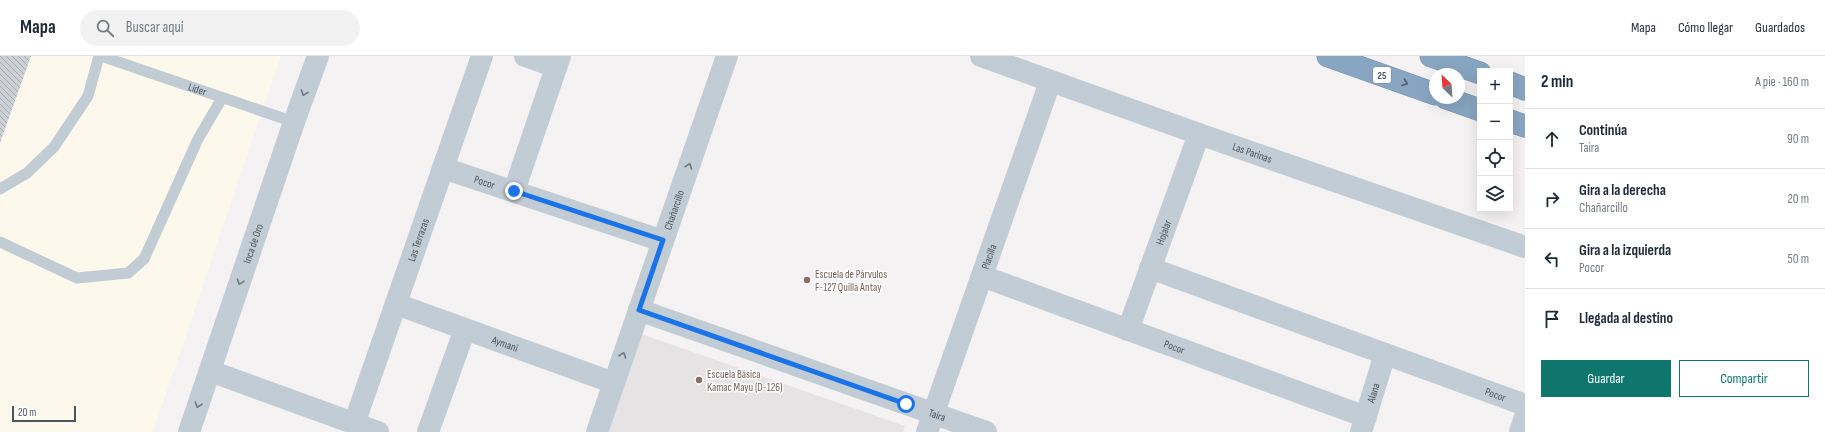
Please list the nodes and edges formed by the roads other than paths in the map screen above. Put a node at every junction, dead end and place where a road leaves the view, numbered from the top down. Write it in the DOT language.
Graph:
graph roads {
  1 [pos="100,56"];
  2 [pos="318,56"];
  3 [pos="482,56"];
  4 [pos="525,56"];
  5 [pos="727,56"];
  6 [pos="981,56"];
  7 [pos="1328,56"];
  8 [pos="1431,56"];
  9 [pos="558,61"];
  10 [pos="1477,72"];
  11 [pos="1050,82"];
  12 [pos="1513,84"];
  13 [pos="1525,89"];
  14 [pos="1429,92"];
  15 [pos="222,98"];
  16 [pos="1463,104"];
  17 [pos="1477,109"];
  18 [pos="294,122"];
  19 [pos="1513,122"];
  20 [pos="1525,126"];
  21 [pos="1198,134"];
  22 [pos="443,168"];
  23 [pos="0,189"];
  24 [pos="514,191"];
  25 [pos="663,240"];
  26 [pos="0,242"];
  27 [pos="1525,247"];
  28 [pos="1150,268"];
  29 [pos="982,276"];
  30 [pos="396,304"];
  31 [pos="639,310"];
  32 [pos="465,329"];
  33 [pos="1128,330"];
  34 [pos="1385,354"];
  35 [pos="210,370"];
  36 [pos="614,383"];
  37 [pos="1525,405"];
  38 [pos="1525,417"];
  39 [pos="931,423"];
  40 [pos="354,424"];
  41 [pos="1363,425"];
  42 [pos="189,432"];
  43 [pos="378,432"];
  44 [pos="428,432"];
  45 [pos="597,432"];
  46 [pos="986,432"];
  47 [pos="1520,432"];
  1 -- 15 [label="lane, Lider"];
  1 -- 23 [label="lane, Lider"];
  2 -- 18 [label="street, Inca de Oro, one-way"];
  3 -- 22 [label="street, Las Terrazas"];
  4 -- 9 [label="street"];
  25 -- 5 [label="street, Chañarcillo, one-way"];
  6 -- 11 [label="street, Las Parinas"];
  7 -- 14 [label="highway, 25, one-way"];
  8 -- 10 [label="highway"];
  9 -- 24 [label="street"];
  11 -- 21 [label="street, Las Parinas"];
  11 -- 29 [label="street, Placilla"];
  12 -- 13 [label="highway"];
  15 -- 18 [label="lane, Lider"];
  15 -- 26 [label="lane"];
  16 -- 17 [label="highway"];
  18 -- 35 [label="street, Inca de Oro, one-way"];
  19 -- 20 [label="highway"];
  21 -- 27 [label="street, Las Parinas"];
  21 -- 28 [label="street, Hojalar"];
  22 -- 24 [label="street, Pocor"];
  22 -- 30 [label="street, Las Terrazas"];
  24 -- 25 [label="street, Pocor"];
  25 -- 31 [label="street, Chañarcillo"];
  28 -- 33 [label="street, Hojalar"];
  28 -- 34 [label="street, Pocor"];
  29 -- 33 [label="street, Pocor"];
  29 -- 39 [label="street, Placilla"];
  30 -- 32 [label="street, Aymani"];
  30 -- 40 [label="street, Las Terrazas"];
  36 -- 31 [label="street, Chañarcillo, one-way"];
  31 -- 39 [label="street, Taira"];
  32 -- 36 [label="street, Aymani"];
  32 -- 44 [label="street"];
  33 -- 41 [label="street, Pocor"];
  34 -- 37 [label="street, Pocor"];
  34 -- 41 [label="street, Alana"];
  35 -- 40 [label="street"];
  35 -- 42 [label="street, Inca de Oro, one-way"];
  36 -- 45 [label="street, Chañarcillo"];
  38 -- 47 [label="street"];
  39 -- 46 [label="street, Taira"];
  40 -- 43 [label="street"];
}
